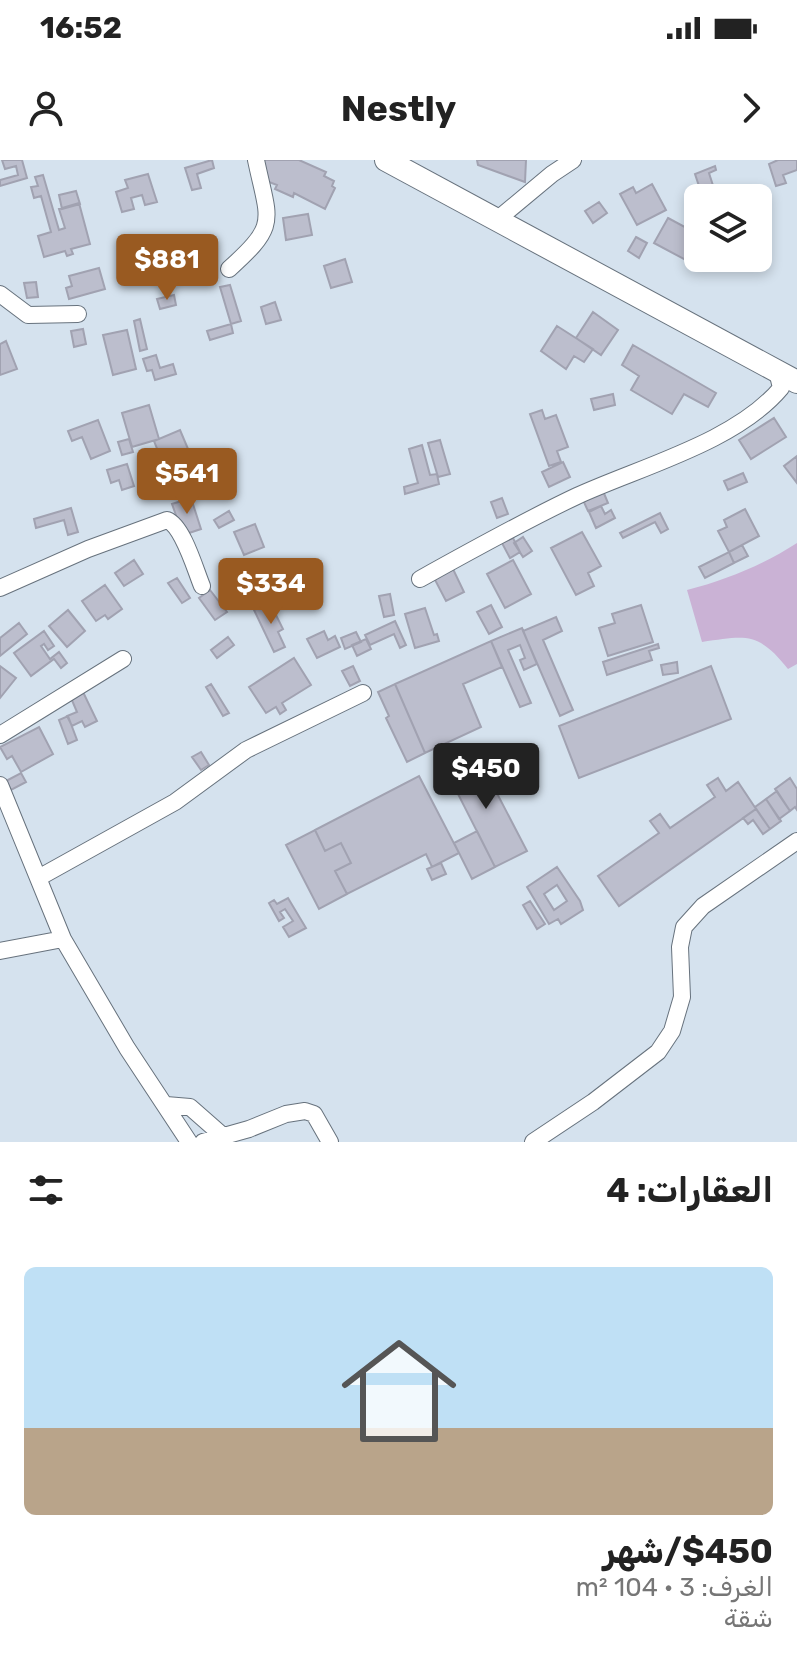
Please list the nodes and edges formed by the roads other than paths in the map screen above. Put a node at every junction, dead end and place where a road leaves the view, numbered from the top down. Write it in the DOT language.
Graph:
graph roads {
  1 [pos="256,160"];
  2 [pos="386,160"];
  3 [pos="573,160"];
  4 [pos="553,166"];
  5 [pos="498,219"];
  6 [pos="229,269"];
  7 [pos="0,294"];
  8 [pos="78,314"];
  9 [pos="787,376"];
  10 [pos="420,579"];
  11 [pos="202,586"];
  12 [pos="0,588"];
  13 [pos="123,659"];
  14 [pos="363,693"];
  15 [pos="0,735"];
  16 [pos="0,785"];
  17 [pos="797,841"];
  18 [pos="40,877"];
  19 [pos="63,939"];
  20 [pos="0,951"];
  21 [pos="166,1105"];
  22 [pos="223,1136"];
  23 [pos="189,1142"];
  24 [pos="203,1142"];
  25 [pos="330,1142"];
  26 [pos="533,1142"];
  1 -- 6 [label="street"];
  2 -- 5 [label="main road"];
  3 -- 4 [label="street"];
  4 -- 5 [label="street"];
  5 -- 9 [label="main road"];
  7 -- 8 [label="street"];
  9 -- 10 [label="street"];
  11 -- 12 [label="street"];
  13 -- 15 [label="street"];
  14 -- 18 [label="street"];
  16 -- 18 [label="street"];
  17 -- 26 [label="street"];
  18 -- 19 [label="street"];
  19 -- 20 [label="street"];
  19 -- 21 [label="street"];
  21 -- 22 [label="street"];
  21 -- 23 [label="street"];
  22 -- 24 [label="street"];
  22 -- 25 [label="street"];
}
